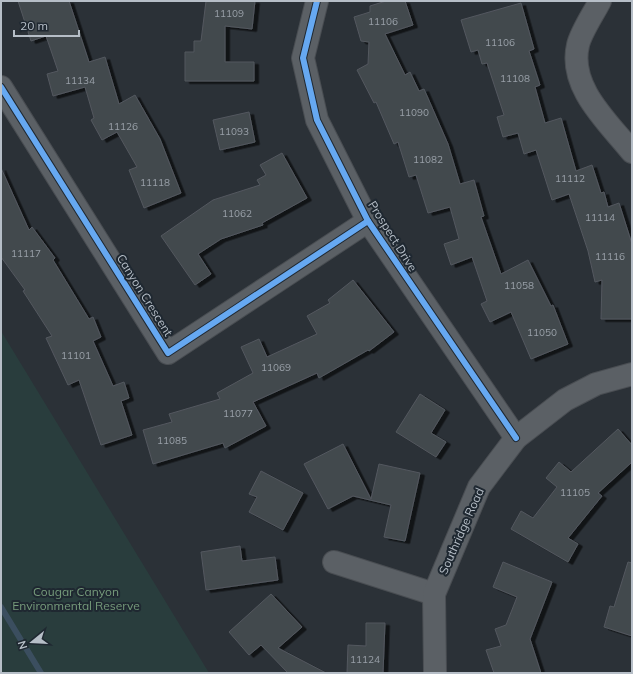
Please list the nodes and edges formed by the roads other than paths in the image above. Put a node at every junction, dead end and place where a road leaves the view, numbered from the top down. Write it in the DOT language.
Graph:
graph roads {
  1 [pos="316,1"];
  2 [pos="600,1"];
  3 [pos="1,87"];
  4 [pos="632,152"];
  5 [pos="368,221"];
  6 [pos="632,374"];
  7 [pos="516,438"];
  8 [pos="334,562"];
  9 [pos="434,594"];
  10 [pos="435,673"];
  1 -- 5 [label="street, Prospect Drive"];
  2 -- 4 [label="street"];
  3 -- 5 [label="street, Canyon Crescent"];
  5 -- 7 [label="street, Prospect Drive"];
  6 -- 7 [label="street, Southridge Road"];
  7 -- 9 [label="street, Southridge Road"];
  8 -- 9 [label="street"];
  9 -- 10 [label="street, Southridge Road"];
}
